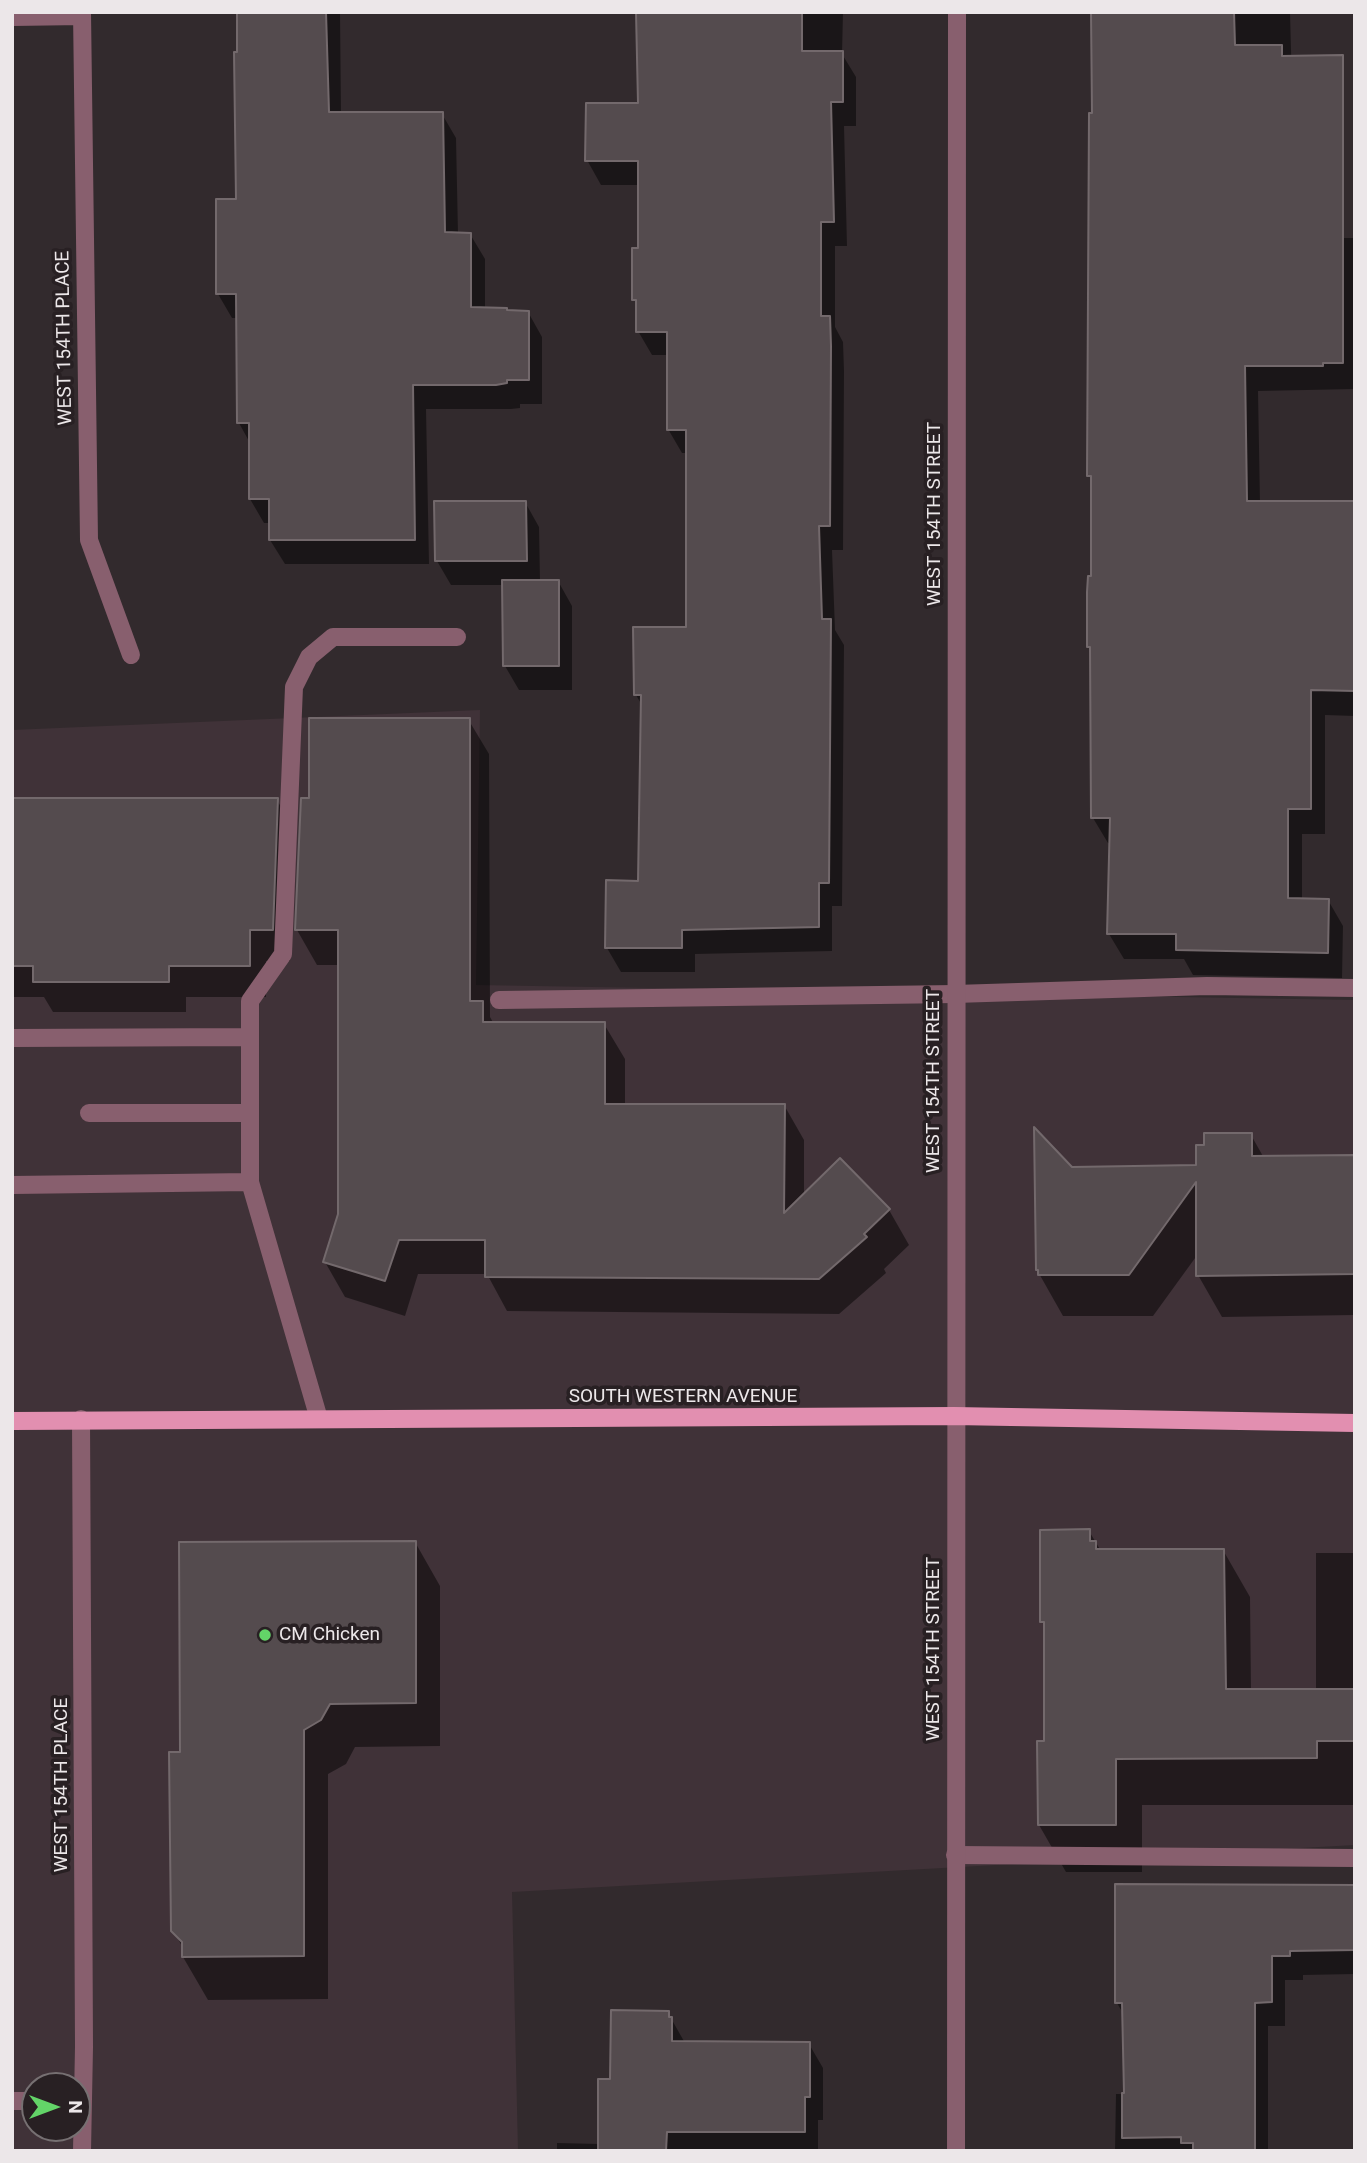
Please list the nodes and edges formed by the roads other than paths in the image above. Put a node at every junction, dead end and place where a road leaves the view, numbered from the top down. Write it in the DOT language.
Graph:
graph roads {
  1 [pos="957,12"];
  2 [pos="82,14"];
  3 [pos="12,16"];
  4 [pos="457,637"];
  5 [pos="131,655"];
  6 [pos="1355,988"];
  7 [pos="955,994"];
  8 [pos="499,1000"];
  9 [pos="250,1037"];
  10 [pos="12,1038"];
  11 [pos="89,1113"];
  12 [pos="250,1113"];
  13 [pos="250,1182"];
  14 [pos="12,1185"];
  15 [pos="954,1416"];
  16 [pos="81,1419"];
  17 [pos="319,1419"];
  18 [pos="12,1422"];
  19 [pos="1355,1423"];
  20 [pos="955,1855"];
  21 [pos="1355,1858"];
  22 [pos="81,2072"];
  23 [pos="956,2151"];
  1 -- 7 [label="street, WEST 154TH STREET"];
  2 -- 3 [label="street"];
  2 -- 5 [label="street, WEST 154TH PLACE"];
  4 -- 9 [label="street"];
  6 -- 7 [label="street"];
  7 -- 8 [label="street"];
  7 -- 15 [label="street, WEST 154TH STREET"];
  9 -- 10 [label="street"];
  9 -- 12 [label="street"];
  11 -- 12 [label="street"];
  12 -- 13 [label="street"];
  13 -- 14 [label="street"];
  13 -- 17 [label="street"];
  15 -- 17 [label="main road, SOUTH WESTERN AVENUE"];
  15 -- 19 [label="main road, SOUTH WESTERN AVENUE"];
  15 -- 20 [label="street, WEST 154TH STREET"];
  16 -- 17 [label="main road, SOUTH WESTERN AVENUE"];
  16 -- 18 [label="main road, SOUTH WESTERN AVENUE"];
  16 -- 22 [label="street, WEST 154TH PLACE"];
  20 -- 21 [label="street"];
  20 -- 23 [label="street, WEST 154TH STREET"];
}
